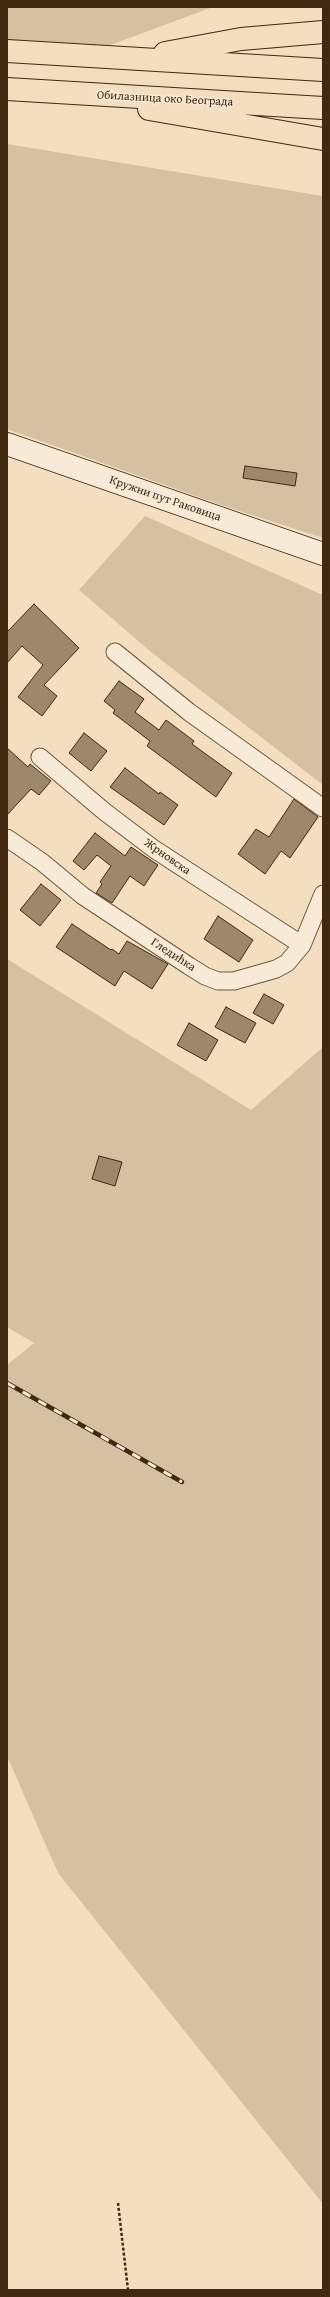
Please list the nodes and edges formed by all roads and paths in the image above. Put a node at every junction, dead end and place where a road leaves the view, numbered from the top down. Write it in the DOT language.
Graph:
graph roads {
  1 [pos="323,32"];
  2 [pos="7,51"];
  3 [pos="131,60"];
  4 [pos="323,70"];
  5 [pos="7,89"];
  6 [pos="82,94"];
  7 [pos="323,108"];
  8 [pos="323,139"];
  9 [pos="7,444"];
  10 [pos="323,554"];
  11 [pos="115,652"];
  12 [pos="40,757"];
  13 [pos="323,808"];
  14 [pos="7,838"];
  15 [pos="323,894"];
  16 [pos="302,945"];
  17 [pos="118,2203"];
  18 [pos="128,2290"];
  1 -- 3 [label="highway"];
  2 -- 3 [label="highway"];
  3 -- 4 [label="highway"];
  5 -- 6 [label="highway, Обилазница око Београда"];
  6 -- 7 [label="highway, Обилазница око Београда"];
  6 -- 8 [label="highway"];
  9 -- 10 [label="main road, Кружни пут Раковица"];
  11 -- 13 [label="street"];
  12 -- 16 [label="street, Жрновска"];
  14 -- 16 [label="street, Гледићка"];
  15 -- 16 [label="street, Гледићка"];
  17 -- 18 [label="path"];
}
